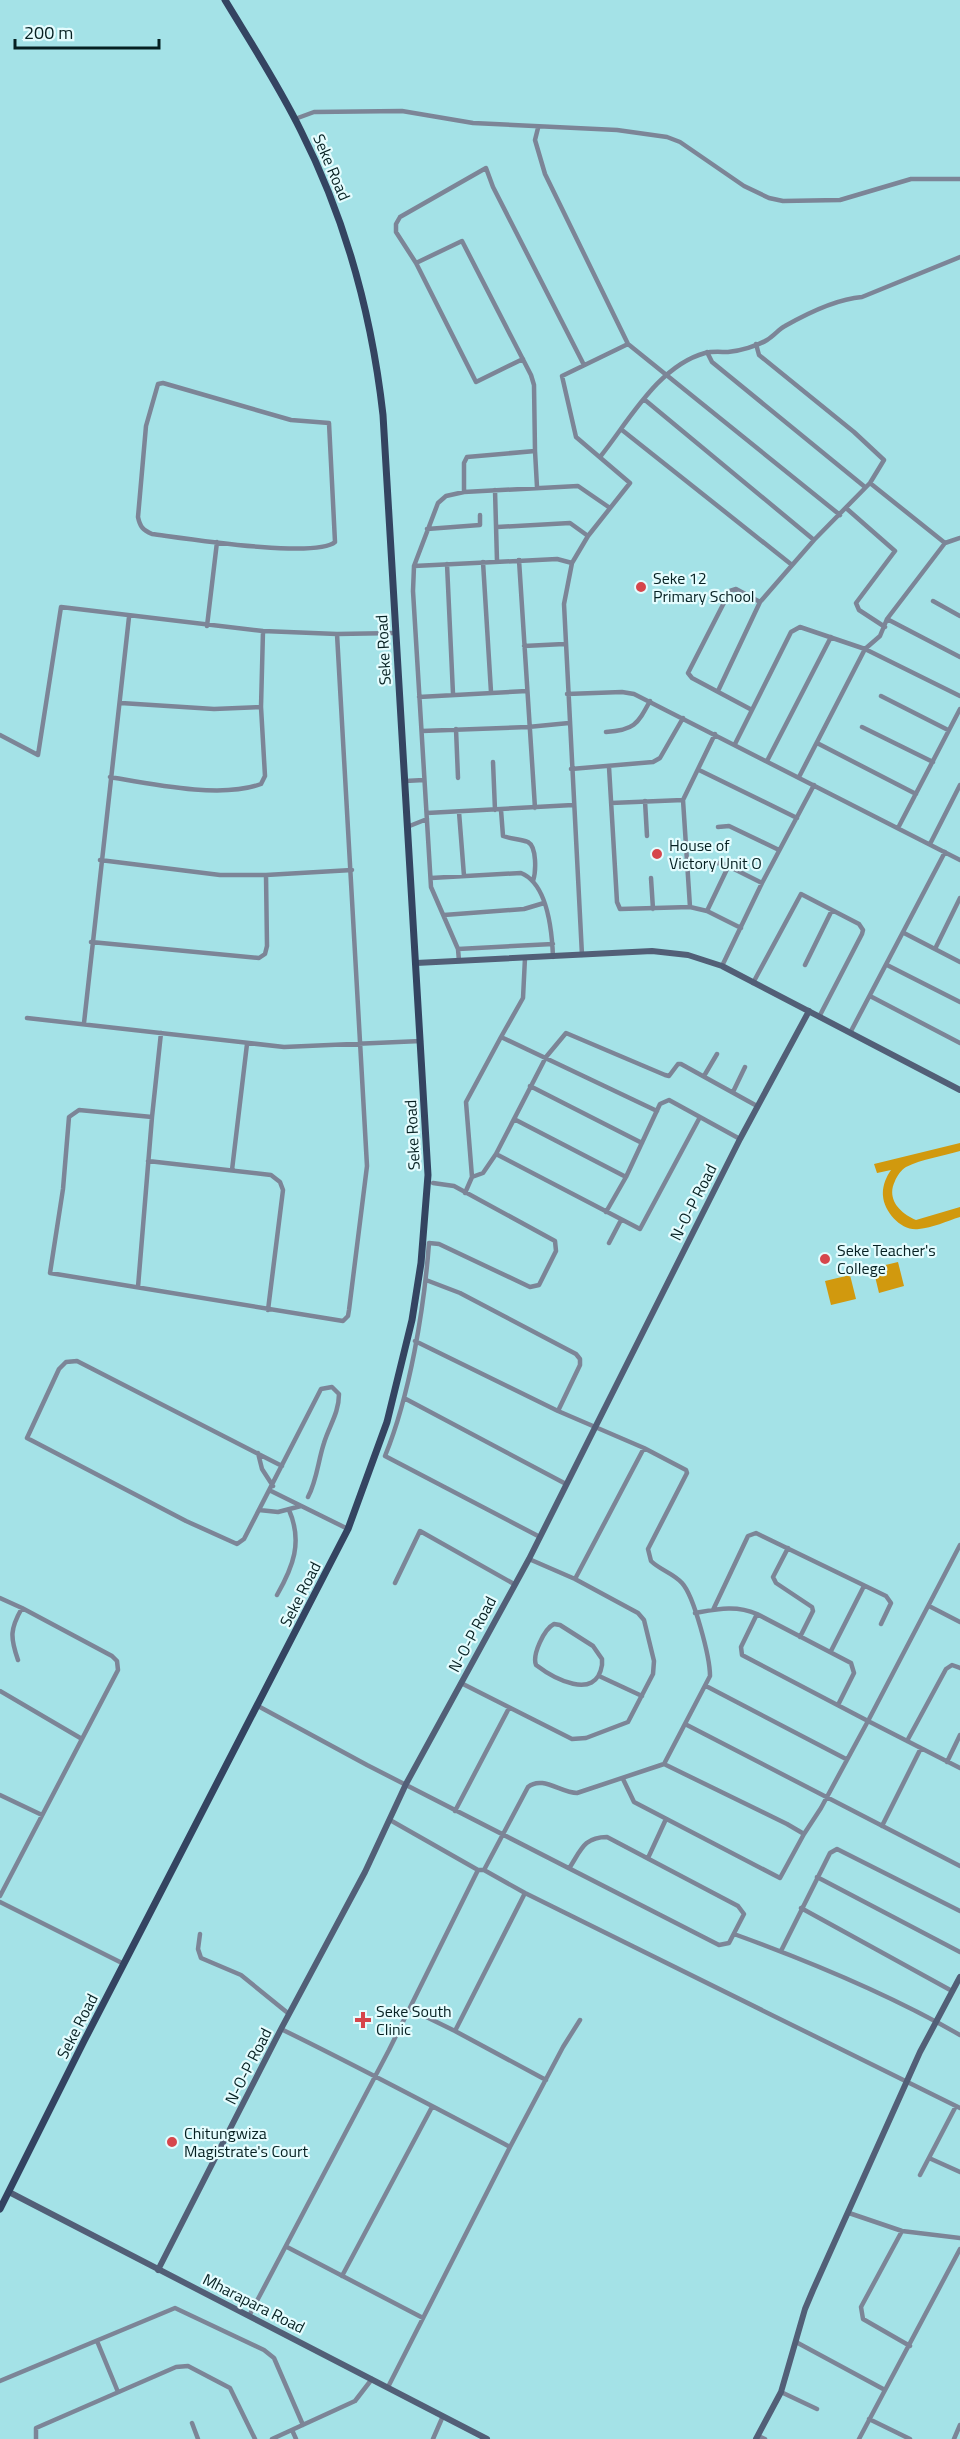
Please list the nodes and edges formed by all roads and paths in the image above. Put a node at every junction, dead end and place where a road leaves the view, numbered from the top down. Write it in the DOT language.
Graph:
graph roads {
  1 [pos="225,0"];
  2 [pos="296,119"];
  3 [pos="538,128"];
  4 [pos="960,179"];
  5 [pos="960,257"];
  6 [pos="416,263"];
  7 [pos="627,344"];
  8 [pos="756,344"];
  9 [pos="706,352"];
  10 [pos="523,360"];
  11 [pos="584,365"];
  12 [pos="665,374"];
  13 [pos="645,400"];
  14 [pos="622,430"];
  15 [pos="535,451"];
  16 [pos="600,457"];
  17 [pos="867,485"];
  18 [pos="537,487"];
  19 [pos="495,490"];
  20 [pos="464,492"];
  21 [pos="610,508"];
  22 [pos="846,508"];
  23 [pos="840,514"];
  24 [pos="480,515"];
  25 [pos="497,526"];
  26 [pos="428,529"];
  27 [pos="588,536"];
  28 [pos="960,538"];
  29 [pos="814,540"];
  30 [pos="217,542"];
  31 [pos="945,543"];
  32 [pos="519,560"];
  33 [pos="497,561"];
  34 [pos="483,562"];
  35 [pos="572,563"];
  36 [pos="447,564"];
  37 [pos="792,565"];
  38 [pos="414,566"];
  39 [pos="933,601"];
  40 [pos="760,602"];
  41 [pos="960,616"];
  42 [pos="129,617"];
  43 [pos="886,619"];
  44 [pos="207,626"];
  45 [pos="885,627"];
  46 [pos="263,632"];
  47 [pos="396,633"];
  48 [pos="337,634"];
  49 [pos="831,637"];
  50 [pos="564,644"];
  51 [pos="524,646"];
  52 [pos="865,649"];
  53 [pos="960,657"];
  54 [pos="527,691"];
  55 [pos="491,692"];
  56 [pos="718,692"];
  57 [pos="453,694"];
  58 [pos="567,694"];
  59 [pos="881,696"];
  60 [pos="960,696"];
  61 [pos="419,697"];
  62 [pos="650,701"];
  63 [pos="121,703"];
  64 [pos="261,707"];
  65 [pos="960,709"];
  66 [pos="752,710"];
  67 [pos="683,718"];
  68 [pos="569,723"];
  69 [pos="862,727"];
  70 [pos="528,728"];
  71 [pos="456,729"];
  72 [pos="948,730"];
  73 [pos="422,731"];
  74 [pos="606,732"];
  75 [pos="715,734"];
  76 [pos="0,735"];
  77 [pos="816,743"];
  78 [pos="735,744"];
  79 [pos="767,761"];
  80 [pos="493,762"];
  81 [pos="933,762"];
  82 [pos="609,767"];
  83 [pos="571,769"];
  84 [pos="699,770"];
  85 [pos="110,777"];
  86 [pos="799,777"];
  87 [pos="458,778"];
  88 [pos="424,780"];
  89 [pos="405,781"];
  90 [pos="814,785"];
  91 [pos="960,785"];
  92 [pos="916,794"];
  93 [pos="683,800"];
  94 [pos="645,801"];
  95 [pos="611,803"];
  96 [pos="573,805"];
  97 [pos="535,808"];
  98 [pos="495,810"];
  99 [pos="501,810"];
  100 [pos="459,812"];
  101 [pos="427,816"];
  102 [pos="796,818"];
  103 [pos="407,827"];
  104 [pos="717,827"];
  105 [pos="898,828"];
  106 [pos="647,836"];
  107 [pos="930,844"];
  108 [pos="779,850"];
  109 [pos="945,852"];
  110 [pos="100,860"];
  111 [pos="960,860"];
  112 [pos="687,864"];
  113 [pos="729,865"];
  114 [pos="352,870"];
  115 [pos="266,875"];
  116 [pos="464,876"];
  117 [pos="431,878"];
  118 [pos="651,878"];
  119 [pos="533,881"];
  120 [pos="762,884"];
  121 [pos="960,898"];
  122 [pos="544,903"];
  123 [pos="690,907"];
  124 [pos="653,909"];
  125 [pos="832,910"];
  126 [pos="707,911"];
  127 [pos="444,915"];
  128 [pos="741,928"];
  129 [pos="904,933"];
  130 [pos="91,942"];
  131 [pos="552,944"];
  132 [pos="458,949"];
  133 [pos="934,949"];
  134 [pos="582,955"];
  135 [pos="553,957"];
  136 [pos="525,958"];
  137 [pos="459,961"];
  138 [pos="960,962"];
  139 [pos="416,963"];
  140 [pos="806,965"];
  141 [pos="887,965"];
  142 [pos="722,966"];
  143 [pos="753,983"];
  144 [pos="870,996"];
  145 [pos="960,1002"];
  146 [pos="809,1011"];
  147 [pos="819,1017"];
  148 [pos="27,1018"];
  149 [pos="84,1023"];
  150 [pos="161,1033"];
  151 [pos="850,1033"];
  152 [pos="501,1037"];
  153 [pos="421,1041"];
  154 [pos="960,1043"];
  155 [pos="247,1044"];
  156 [pos="362,1044"];
  157 [pos="717,1053"];
  158 [pos="546,1057"];
  159 [pos="745,1067"];
  160 [pos="704,1076"];
  161 [pos="530,1086"];
  162 [pos="960,1090"];
  163 [pos="733,1092"];
  164 [pos="757,1106"];
  165 [pos="657,1111"];
  166 [pos="152,1117"];
  167 [pos="700,1117"];
  168 [pos="514,1119"];
  169 [pos="740,1139"];
  170 [pos="642,1143"];
  171 [pos="496,1154"];
  172 [pos="148,1161"];
  173 [pos="232,1170"];
  174 [pos="472,1177"];
  175 [pos="626,1177"];
  176 [pos="433,1183"];
  177 [pos="465,1193"];
  178 [pos="606,1212"];
  179 [pos="621,1220"];
  180 [pos="609,1243"];
  181 [pos="426,1280"];
  182 [pos="138,1287"];
  183 [pos="268,1310"];
  184 [pos="415,1341"];
  185 [pos="404,1398"];
  186 [pos="558,1411"];
  187 [pos="596,1426"];
  188 [pos="644,1448"];
  189 [pos="258,1453"];
  190 [pos="282,1466"];
  191 [pos="566,1484"];
  192 [pos="272,1488"];
  193 [pos="308,1497"];
  194 [pos="301,1506"];
  195 [pos="260,1510"];
  196 [pos="289,1510"];
  197 [pos="348,1529"];
  198 [pos="540,1537"];
  199 [pos="960,1545"];
  200 [pos="788,1548"];
  201 [pos="529,1559"];
  202 [pos="575,1579"];
  203 [pos="395,1583"];
  204 [pos="514,1584"];
  205 [pos="864,1586"];
  206 [pos="277,1595"];
  207 [pos="0,1598"];
  208 [pos="929,1606"];
  209 [pos="22,1608"];
  210 [pos="713,1610"];
  211 [pos="695,1613"];
  212 [pos="757,1614"];
  213 [pos="960,1622"];
  214 [pos="881,1624"];
  215 [pos="800,1637"];
  216 [pos="831,1651"];
  217 [pos="18,1660"];
  218 [pos="960,1668"];
  219 [pos="599,1676"];
  220 [pos="461,1683"];
  221 [pos="706,1686"];
  222 [pos="0,1691"];
  223 [pos="642,1696"];
  224 [pos="838,1705"];
  225 [pos="258,1706"];
  226 [pos="509,1708"];
  227 [pos="868,1721"];
  228 [pos="685,1725"];
  229 [pos="960,1735"];
  230 [pos="82,1739"];
  231 [pos="907,1741"];
  232 [pos="921,1748"];
  233 [pos="846,1759"];
  234 [pos="947,1762"];
  235 [pos="664,1764"];
  236 [pos="960,1768"];
  237 [pos="623,1779"];
  238 [pos="406,1784"];
  239 [pos="0,1796"];
  240 [pos="825,1798"];
  241 [pos="455,1811"];
  242 [pos="42,1815"];
  243 [pos="666,1819"];
  244 [pos="390,1820"];
  245 [pos="882,1826"];
  246 [pos="804,1834"];
  247 [pos="502,1835"];
  248 [pos="648,1858"];
  249 [pos="960,1866"];
  250 [pos="570,1868"];
  251 [pos="478,1870"];
  252 [pos="484,1870"];
  253 [pos="817,1877"];
  254 [pos="525,1893"];
  255 [pos="0,1896"];
  256 [pos="0,1902"];
  257 [pos="801,1908"];
  258 [pos="960,1911"];
  259 [pos="734,1934"];
  260 [pos="200,1935"];
  261 [pos="781,1951"];
  262 [pos="960,1952"];
  263 [pos="124,1964"];
  264 [pos="960,1977"];
  265 [pos="952,1991"];
  266 [pos="410,2009"];
  267 [pos="289,2014"];
  268 [pos="580,2020"];
  269 [pos="935,2021"];
  270 [pos="281,2029"];
  271 [pos="455,2031"];
  272 [pos="960,2035"];
  273 [pos="376,2075"];
  274 [pos="546,2080"];
  275 [pos="906,2084"];
  276 [pos="432,2107"];
  277 [pos="958,2107"];
  278 [pos="510,2147"];
  279 [pos="929,2158"];
  280 [pos="960,2172"];
  281 [pos="920,2175"];
  282 [pos="0,2190"];
  283 [pos="9,2192"];
  284 [pos="0,2209"];
  285 [pos="849,2213"];
  286 [pos="902,2231"];
  287 [pos="960,2238"];
  288 [pos="287,2247"];
  289 [pos="960,2249"];
  290 [pos="158,2270"];
  291 [pos="342,2276"];
  292 [pos="249,2316"];
  293 [pos="423,2318"];
  294 [pos="97,2341"];
  295 [pos="796,2342"];
  296 [pos="910,2346"];
  297 [pos="372,2379"];
  298 [pos="0,2381"];
  299 [pos="388,2387"];
  300 [pos="885,2390"];
  301 [pos="118,2392"];
  302 [pos="781,2392"];
  303 [pos="817,2409"];
  304 [pos="443,2416"];
  305 [pos="869,2419"];
  306 [pos="192,2423"];
  307 [pos="303,2425"];
  308 [pos="960,2425"];
  309 [pos="292,2430"];
  310 [pos="760,2438"];
  311 [pos="36,2439"];
  312 [pos="198,2439"];
  313 [pos="255,2439"];
  314 [pos="272,2439"];
  315 [pos="296,2439"];
  316 [pos="433,2439"];
  317 [pos="487,2439"];
  318 [pos="859,2439"];
  319 [pos="910,2439"];
  320 [pos="954,2439"];
  1 -- 2 [label="main road, Seke Road"];
  2 -- 3 [label="street"];
  2 -- 47 [label="main road, Seke Road"];
  3 -- 4 [label="street"];
  3 -- 7 [label="street"];
  5 -- 8 [label="street"];
  6 -- 10 [label="street"];
  6 -- 10 [label="street"];
  6 -- 11 [label="street"];
  7 -- 11 [label="street"];
  7 -- 12 [label="street"];
  8 -- 9 [label="street"];
  8 -- 17 [label="street"];
  9 -- 12 [label="street"];
  9 -- 17 [label="street"];
  10 -- 15 [label="street"];
  11 -- 16 [label="street"];
  12 -- 13 [label="street"];
  12 -- 23 [label="street"];
  13 -- 14 [label="street"];
  13 -- 29 [label="street"];
  14 -- 16 [label="street"];
  14 -- 37 [label="street"];
  15 -- 18 [label="street"];
  15 -- 20 [label="street"];
  16 -- 21 [label="street"];
  17 -- 22 [label="street"];
  17 -- 31 [label="street"];
  18 -- 19 [label="street"];
  18 -- 21 [label="street"];
  19 -- 20 [label="street"];
  19 -- 25 [label="street"];
  20 -- 26 [label="street"];
  21 -- 27 [label="street"];
  22 -- 23 [label="street"];
  22 -- 45 [label="street"];
  23 -- 29 [label="street"];
  24 -- 26 [label="street"];
  25 -- 27 [label="street"];
  25 -- 33 [label="street"];
  26 -- 38 [label="street"];
  27 -- 35 [label="street"];
  28 -- 31 [label="street"];
  29 -- 37 [label="street"];
  30 -- 30 [label="street"];
  30 -- 44 [label="street"];
  31 -- 43 [label="street"];
  32 -- 33 [label="street"];
  32 -- 35 [label="street"];
  32 -- 51 [label="street"];
  33 -- 34 [label="street"];
  34 -- 36 [label="street"];
  34 -- 55 [label="street"];
  35 -- 50 [label="street"];
  36 -- 38 [label="street"];
  36 -- 57 [label="street"];
  37 -- 40 [label="street"];
  38 -- 61 [label="street"];
  39 -- 41 [label="street"];
  40 -- 56 [label="street"];
  40 -- 56 [label="street"];
  42 -- 44 [label="street"];
  42 -- 63 [label="street"];
  42 -- 76 [label="street"];
  43 -- 45 [label="street"];
  43 -- 53 [label="street"];
  44 -- 46 [label="street"];
  45 -- 52 [label="street"];
  46 -- 48 [label="street"];
  46 -- 64 [label="street"];
  47 -- 48 [label="street"];
  47 -- 89 [label="main road, Seke Road"];
  48 -- 114 [label="street"];
  49 -- 52 [label="street"];
  49 -- 66 [label="street"];
  49 -- 79 [label="street"];
  50 -- 51 [label="street"];
  50 -- 58 [label="street"];
  51 -- 54 [label="street"];
  52 -- 60 [label="street"];
  52 -- 77 [label="street"];
  54 -- 55 [label="street"];
  54 -- 70 [label="street"];
  55 -- 57 [label="street"];
  56 -- 66 [label="street"];
  57 -- 61 [label="street"];
  58 -- 62 [label="street"];
  58 -- 68 [label="street"];
  59 -- 72 [label="street"];
  61 -- 73 [label="street"];
  62 -- 67 [label="street"];
  62 -- 74 [label="street"];
  63 -- 64 [label="street"];
  63 -- 85 [label="street"];
  64 -- 85 [label="street"];
  65 -- 72 [label="street"];
  66 -- 78 [label="street"];
  67 -- 75 [label="street"];
  67 -- 82 [label="street"];
  68 -- 70 [label="street"];
  68 -- 83 [label="street"];
  69 -- 81 [label="street"];
  70 -- 71 [label="street"];
  70 -- 97 [label="street"];
  71 -- 73 [label="street"];
  71 -- 87 [label="street"];
  72 -- 81 [label="street"];
  73 -- 88 [label="street"];
  75 -- 78 [label="street"];
  75 -- 84 [label="street"];
  77 -- 86 [label="street"];
  77 -- 92 [label="street"];
  78 -- 79 [label="street"];
  79 -- 86 [label="street"];
  80 -- 98 [label="street"];
  81 -- 92 [label="street"];
  82 -- 83 [label="street"];
  82 -- 95 [label="street"];
  83 -- 96 [label="street"];
  84 -- 93 [label="street"];
  84 -- 102 [label="street"];
  85 -- 110 [label="street"];
  86 -- 90 [label="street"];
  88 -- 89 [label="street"];
  88 -- 101 [label="street"];
  89 -- 103 [label="main road, Seke Road"];
  90 -- 102 [label="street"];
  90 -- 105 [label="street"];
  91 -- 107 [label="street"];
  92 -- 105 [label="street"];
  93 -- 94 [label="street"];
  93 -- 112 [label="street"];
  94 -- 95 [label="street"];
  94 -- 106 [label="street"];
  95 -- 124 [label="street"];
  96 -- 97 [label="street"];
  96 -- 134 [label="street"];
  97 -- 99 [label="street"];
  98 -- 99 [label="street"];
  98 -- 100 [label="street"];
  99 -- 119 [label="street"];
  100 -- 101 [label="street"];
  100 -- 116 [label="street"];
  101 -- 103 [label="street"];
  101 -- 117 [label="street"];
  102 -- 108 [label="street"];
  103 -- 139 [label="main road, Seke Road"];
  104 -- 108 [label="street"];
  105 -- 107 [label="street"];
  107 -- 109 [label="street"];
  108 -- 120 [label="street"];
  109 -- 111 [label="street"];
  109 -- 129 [label="street"];
  110 -- 115 [label="street"];
  110 -- 130 [label="street"];
  112 -- 113 [label="street"];
  112 -- 123 [label="street"];
  113 -- 120 [label="street"];
  113 -- 126 [label="street"];
  114 -- 115 [label="street"];
  114 -- 156 [label="street"];
  115 -- 130 [label="street"];
  116 -- 117 [label="street"];
  116 -- 119 [label="street"];
  117 -- 127 [label="street"];
  118 -- 124 [label="street"];
  119 -- 122 [label="street"];
  120 -- 128 [label="street"];
  121 -- 133 [label="street"];
  122 -- 127 [label="street"];
  122 -- 131 [label="street"];
  123 -- 124 [label="street"];
  123 -- 126 [label="street"];
  125 -- 140 [label="street"];
  125 -- 143 [label="street"];
  125 -- 147 [label="street"];
  126 -- 128 [label="street"];
  127 -- 132 [label="street"];
  128 -- 142 [label="street"];
  129 -- 133 [label="street"];
  129 -- 141 [label="street"];
  130 -- 149 [label="street"];
  131 -- 132 [label="street"];
  131 -- 135 [label="street"];
  132 -- 137 [label="street"];
  133 -- 138 [label="street"];
  134 -- 135 [label="street"];
  134 -- 142 [label="street"];
  135 -- 136 [label="street"];
  136 -- 137 [label="street"];
  136 -- 152 [label="street"];
  137 -- 139 [label="street"];
  139 -- 153 [label="main road, Seke Road"];
  141 -- 144 [label="street"];
  141 -- 145 [label="street"];
  142 -- 143 [label="street"];
  143 -- 146 [label="street"];
  144 -- 151 [label="street"];
  144 -- 154 [label="street"];
  146 -- 147 [label="street"];
  146 -- 164 [label="street, N-O-P Road"];
  147 -- 151 [label="street"];
  148 -- 149 [label="street"];
  149 -- 150 [label="street"];
  150 -- 155 [label="street"];
  150 -- 166 [label="street"];
  151 -- 162 [label="street"];
  152 -- 158 [label="street"];
  152 -- 174 [label="street"];
  153 -- 156 [label="street"];
  153 -- 197 [label="main road, Seke Road"];
  155 -- 156 [label="street"];
  155 -- 173 [label="street"];
  156 -- 183 [label="street"];
  157 -- 160 [label="street"];
  158 -- 160 [label="street"];
  158 -- 161 [label="street"];
  158 -- 165 [label="street"];
  159 -- 163 [label="street"];
  160 -- 163 [label="street"];
  161 -- 168 [label="street"];
  161 -- 170 [label="street"];
  163 -- 164 [label="street"];
  164 -- 169 [label="street, N-O-P Road"];
  165 -- 167 [label="street"];
  165 -- 170 [label="street"];
  166 -- 172 [label="street"];
  166 -- 182 [label="street"];
  167 -- 169 [label="street"];
  167 -- 179 [label="street"];
  168 -- 171 [label="street"];
  168 -- 175 [label="street"];
  169 -- 187 [label="street, N-O-P Road"];
  170 -- 175 [label="street"];
  171 -- 174 [label="street"];
  171 -- 178 [label="street"];
  172 -- 173 [label="street"];
  172 -- 182 [label="street"];
  173 -- 183 [label="street"];
  174 -- 177 [label="street"];
  175 -- 178 [label="street"];
  176 -- 177 [label="street"];
  177 -- 181 [label="street"];
  178 -- 179 [label="street"];
  179 -- 180 [label="street"];
  181 -- 184 [label="street"];
  181 -- 186 [label="street"];
  182 -- 183 [label="street"];
  184 -- 185 [label="street"];
  184 -- 186 [label="street"];
  185 -- 191 [label="street"];
  185 -- 198 [label="street"];
  186 -- 187 [label="street"];
  187 -- 188 [label="street"];
  187 -- 191 [label="street, N-O-P Road"];
  188 -- 202 [label="street"];
  188 -- 211 [label="street"];
  189 -- 190 [label="street"];
  189 -- 192 [label="street"];
  189 -- 195 [label="street"];
  190 -- 192 [label="street"];
  190 -- 193 [label="street"];
  191 -- 198 [label="street, N-O-P Road"];
  192 -- 194 [label="street"];
  192 -- 195 [label="street"];
  194 -- 196 [label="street"];
  194 -- 197 [label="street"];
  195 -- 196 [label="street"];
  196 -- 206 [label="street"];
  197 -- 225 [label="main road, Seke Road"];
  198 -- 201 [label="street, N-O-P Road"];
  199 -- 208 [label="street"];
  200 -- 205 [label="street"];
  200 -- 210 [label="street"];
  200 -- 215 [label="street"];
  201 -- 202 [label="street"];
  201 -- 204 [label="street, N-O-P Road"];
  202 -- 223 [label="street"];
  203 -- 204 [label="street"];
  204 -- 220 [label="street, N-O-P Road"];
  205 -- 214 [label="street"];
  205 -- 216 [label="street"];
  207 -- 209 [label="street"];
  208 -- 213 [label="street"];
  208 -- 227 [label="street"];
  209 -- 217 [label="street"];
  209 -- 230 [label="street"];
  210 -- 211 [label="street"];
  210 -- 212 [label="street"];
  211 -- 221 [label="street"];
  212 -- 215 [label="street"];
  212 -- 224 [label="street"];
  215 -- 216 [label="street"];
  216 -- 224 [label="street"];
  218 -- 231 [label="street"];
  219 -- 219 [label="street"];
  219 -- 223 [label="street"];
  220 -- 226 [label="street"];
  220 -- 238 [label="street, N-O-P Road"];
  221 -- 228 [label="street"];
  221 -- 233 [label="street"];
  222 -- 230 [label="street"];
  223 -- 226 [label="street"];
  224 -- 227 [label="street"];
  225 -- 238 [label="street"];
  225 -- 263 [label="main road, Seke Road"];
  226 -- 241 [label="street"];
  227 -- 231 [label="street"];
  227 -- 233 [label="street"];
  228 -- 235 [label="street"];
  228 -- 240 [label="street"];
  229 -- 234 [label="street"];
  230 -- 242 [label="street"];
  231 -- 232 [label="street"];
  232 -- 234 [label="street"];
  232 -- 245 [label="street"];
  233 -- 240 [label="street"];
  234 -- 236 [label="street"];
  235 -- 237 [label="street"];
  235 -- 246 [label="street"];
  237 -- 243 [label="street"];
  237 -- 247 [label="street"];
  238 -- 241 [label="street"];
  238 -- 244 [label="street, N-O-P Road"];
  239 -- 242 [label="street"];
  240 -- 245 [label="street"];
  240 -- 246 [label="street"];
  241 -- 247 [label="street"];
  242 -- 255 [label="street"];
  243 -- 246 [label="street"];
  243 -- 248 [label="street"];
  244 -- 251 [label="street"];
  244 -- 267 [label="street, N-O-P Road"];
  245 -- 249 [label="street"];
  247 -- 250 [label="street"];
  247 -- 252 [label="street"];
  248 -- 250 [label="street"];
  248 -- 259 [label="street"];
  250 -- 259 [label="street"];
  251 -- 252 [label="street"];
  251 -- 266 [label="street"];
  252 -- 254 [label="street"];
  253 -- 257 [label="street"];
  253 -- 258 [label="street"];
  253 -- 262 [label="street"];
  254 -- 271 [label="street"];
  254 -- 275 [label="street"];
  256 -- 263 [label="street"];
  257 -- 261 [label="street"];
  257 -- 265 [label="street"];
  259 -- 261 [label="street"];
  260 -- 267 [label="street"];
  261 -- 269 [label="street"];
  263 -- 283 [label="main road, Seke Road"];
  264 -- 265 [label="street"];
  265 -- 269 [label="street"];
  266 -- 271 [label="street"];
  266 -- 273 [label="street"];
  267 -- 270 [label="street, N-O-P Road"];
  268 -- 274 [label="street"];
  269 -- 272 [label="street"];
  269 -- 275 [label="street"];
  270 -- 273 [label="street"];
  270 -- 290 [label="street, N-O-P Road"];
  271 -- 274 [label="street"];
  273 -- 276 [label="street"];
  273 -- 288 [label="street"];
  274 -- 278 [label="street"];
  275 -- 277 [label="street"];
  275 -- 285 [label="street"];
  276 -- 278 [label="street"];
  276 -- 291 [label="street"];
  277 -- 279 [label="street"];
  278 -- 293 [label="street"];
  279 -- 280 [label="street"];
  279 -- 281 [label="street"];
  282 -- 283 [label="street"];
  283 -- 284 [label="main road, Seke Road"];
  283 -- 290 [label="street, Mharapara Road"];
  285 -- 286 [label="street"];
  285 -- 295 [label="street"];
  286 -- 287 [label="street"];
  286 -- 296 [label="street"];
  288 -- 291 [label="street"];
  288 -- 292 [label="street"];
  289 -- 296 [label="street"];
  290 -- 292 [label="street, Mharapara Road"];
  291 -- 293 [label="street"];
  292 -- 297 [label="street, Mharapara Road"];
  293 -- 299 [label="street"];
  294 -- 298 [label="street"];
  294 -- 301 [label="street"];
  294 -- 307 [label="street"];
  295 -- 300 [label="street"];
  295 -- 302 [label="street"];
  296 -- 300 [label="street"];
  297 -- 299 [label="street, Mharapara Road"];
  297 -- 307 [label="street"];
  299 -- 304 [label="street, Mharapara Road"];
  300 -- 305 [label="street"];
  301 -- 311 [label="street"];
  301 -- 313 [label="street"];
  302 -- 303 [label="street"];
  302 -- 310 [label="street"];
  304 -- 316 [label="street"];
  304 -- 317 [label="street, Mharapara Road"];
  305 -- 318 [label="street"];
  305 -- 319 [label="street"];
  306 -- 312 [label="street"];
  307 -- 309 [label="street"];
  308 -- 320 [label="street"];
  309 -- 314 [label="street"];
  309 -- 315 [label="street"];
}
